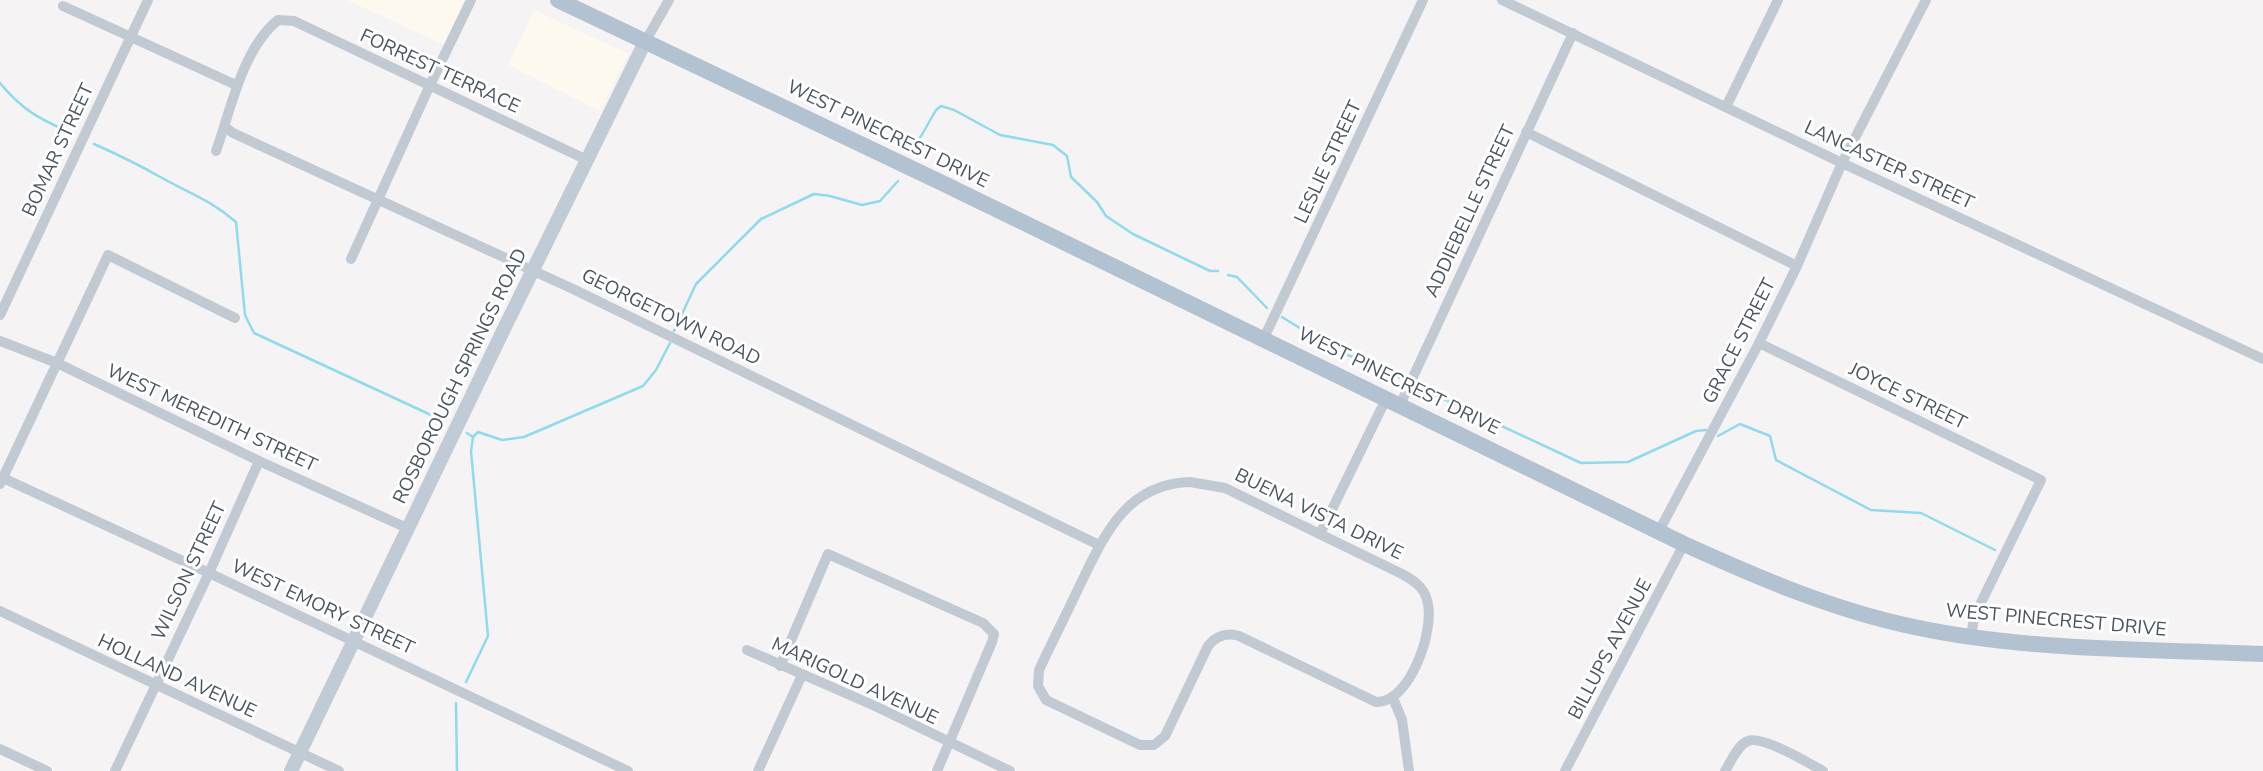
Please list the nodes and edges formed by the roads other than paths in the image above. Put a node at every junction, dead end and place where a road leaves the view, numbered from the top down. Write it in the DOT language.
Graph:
graph roads {
  1 [pos="148,0"];
  2 [pos="471,0"];
  3 [pos="558,0"];
  4 [pos="669,0"];
  5 [pos="1423,0"];
  6 [pos="1502,0"];
  7 [pos="1778,0"];
  8 [pos="1926,0"];
  9 [pos="64,6"];
  10 [pos="1573,33"];
  11 [pos="131,37"];
  12 [pos="645,41"];
  13 [pos="236,85"];
  14 [pos="430,85"];
  15 [pos="1726,107"];
  16 [pos="225,127"];
  17 [pos="1526,132"];
  18 [pos="216,151"];
  19 [pos="587,160"];
  20 [pos="1842,163"];
  21 [pos="380,198"];
  22 [pos="351,259"];
  23 [pos="1797,266"];
  24 [pos="533,270"];
  25 [pos="0,315"];
  26 [pos="235,318"];
  27 [pos="1264,338"];
  28 [pos="0,341"];
  29 [pos="1759,343"];
  30 [pos="2263,359"];
  31 [pos="57,363"];
  32 [pos="1393,402"];
  33 [pos="259,461"];
  34 [pos="1,481"];
  35 [pos="407,528"];
  36 [pos="1659,531"];
  37 [pos="1320,534"];
  38 [pos="1684,544"];
  39 [pos="1099,545"];
  40 [pos="209,573"];
  41 [pos="0,611"];
  42 [pos="1970,637"];
  43 [pos="353,641"];
  44 [pos="747,650"];
  45 [pos="2263,654"];
  46 [pos="780,666"];
  47 [pos="802,675"];
  48 [pos="155,686"];
  49 [pos="1393,698"];
  50 [pos="949,743"];
  51 [pos="0,749"];
  52 [pos="299,753"];
  53 [pos="47,771"];
  54 [pos="115,771"];
  55 [pos="291,771"];
  56 [pos="339,771"];
  57 [pos="628,771"];
  58 [pos="758,771"];
  59 [pos="937,771"];
  60 [pos="1010,771"];
  61 [pos="1409,771"];
  62 [pos="1566,771"];
  63 [pos="1725,771"];
  64 [pos="1823,771"];
  1 -- 11 [label="street, BOMAR STREET"];
  2 -- 14 [label="street"];
  3 -- 12 [label="main road, WEST PINECREST DRIVE"];
  4 -- 12 [label="street, ROSBOROUGH SPRINGS ROAD"];
  5 -- 27 [label="street, LESLIE STREET"];
  6 -- 10 [label="street, LANCASTER STREET"];
  7 -- 15 [label="street"];
  8 -- 20 [label="street, GRACE STREET"];
  9 -- 11 [label="street"];
  10 -- 15 [label="street, LANCASTER STREET"];
  10 -- 17 [label="street, ADDIEBELLE STREET"];
  11 -- 13 [label="street"];
  11 -- 25 [label="street, BOMAR STREET"];
  12 -- 19 [label="street, ROSBOROUGH SPRINGS ROAD"];
  12 -- 27 [label="main road, WEST PINECREST DRIVE"];
  13 -- 14 [label="street, FORREST TERRACE"];
  13 -- 16 [label="street"];
  14 -- 19 [label="street, FORREST TERRACE"];
  14 -- 21 [label="street"];
  15 -- 20 [label="street, LANCASTER STREET"];
  16 -- 18 [label="street"];
  16 -- 21 [label="street, GEORGETOWN ROAD"];
  17 -- 23 [label="street"];
  17 -- 32 [label="street, ADDIEBELLE STREET"];
  19 -- 24 [label="street, ROSBOROUGH SPRINGS ROAD"];
  20 -- 23 [label="street, GRACE STREET"];
  20 -- 30 [label="street, LANCASTER STREET"];
  21 -- 22 [label="street"];
  21 -- 24 [label="street, GEORGETOWN ROAD"];
  23 -- 29 [label="street, GRACE STREET"];
  24 -- 35 [label="street, ROSBOROUGH SPRINGS ROAD"];
  24 -- 39 [label="street, GEORGETOWN ROAD"];
  26 -- 31 [label="street"];
  27 -- 32 [label="main road, WEST PINECREST DRIVE"];
  28 -- 31 [label="street, WEST MEREDITH STREET"];
  29 -- 36 [label="street, GRACE STREET"];
  29 -- 42 [label="street, JOYCE STREET"];
  31 -- 33 [label="street, WEST MEREDITH STREET"];
  31 -- 34 [label="street"];
  32 -- 36 [label="main road, WEST PINECREST DRIVE"];
  32 -- 37 [label="street, ADDIEBELLE STREET"];
  33 -- 35 [label="street, WEST MEREDITH STREET"];
  33 -- 40 [label="street, WILSON STREET"];
  34 -- 40 [label="street, WEST EMORY STREET"];
  35 -- 43 [label="street, ROSBOROUGH SPRINGS ROAD"];
  36 -- 38 [label="main road, WEST PINECREST DRIVE"];
  37 -- 39 [label="street, BUENA VISTA DRIVE"];
  37 -- 49 [label="street, BUENA VISTA DRIVE"];
  38 -- 42 [label="main road, WEST PINECREST DRIVE"];
  38 -- 62 [label="street, BILLUPS AVENUE"];
  39 -- 49 [label="street, BUENA VISTA DRIVE"];
  40 -- 43 [label="street, WEST EMORY STREET"];
  40 -- 48 [label="street, WILSON STREET"];
  41 -- 48 [label="street, HOLLAND AVENUE"];
  42 -- 45 [label="main road, WEST PINECREST DRIVE"];
  43 -- 52 [label="street, ROSBOROUGH SPRINGS ROAD"];
  43 -- 57 [label="street, WEST EMORY STREET"];
  44 -- 46 [label="street, MARIGOLD AVENUE"];
  46 -- 47 [label="street, MARIGOLD AVENUE"];
  46 -- 50 [label="street"];
  47 -- 50 [label="street, MARIGOLD AVENUE"];
  47 -- 58 [label="street"];
  48 -- 52 [label="street, HOLLAND AVENUE"];
  48 -- 54 [label="street, WILSON STREET"];
  49 -- 61 [label="street"];
  50 -- 59 [label="street"];
  50 -- 60 [label="street"];
  51 -- 53 [label="street"];
  52 -- 55 [label="street, ROSBOROUGH SPRINGS ROAD"];
  52 -- 56 [label="street, HOLLAND AVENUE"];
  63 -- 64 [label="street"];
}
